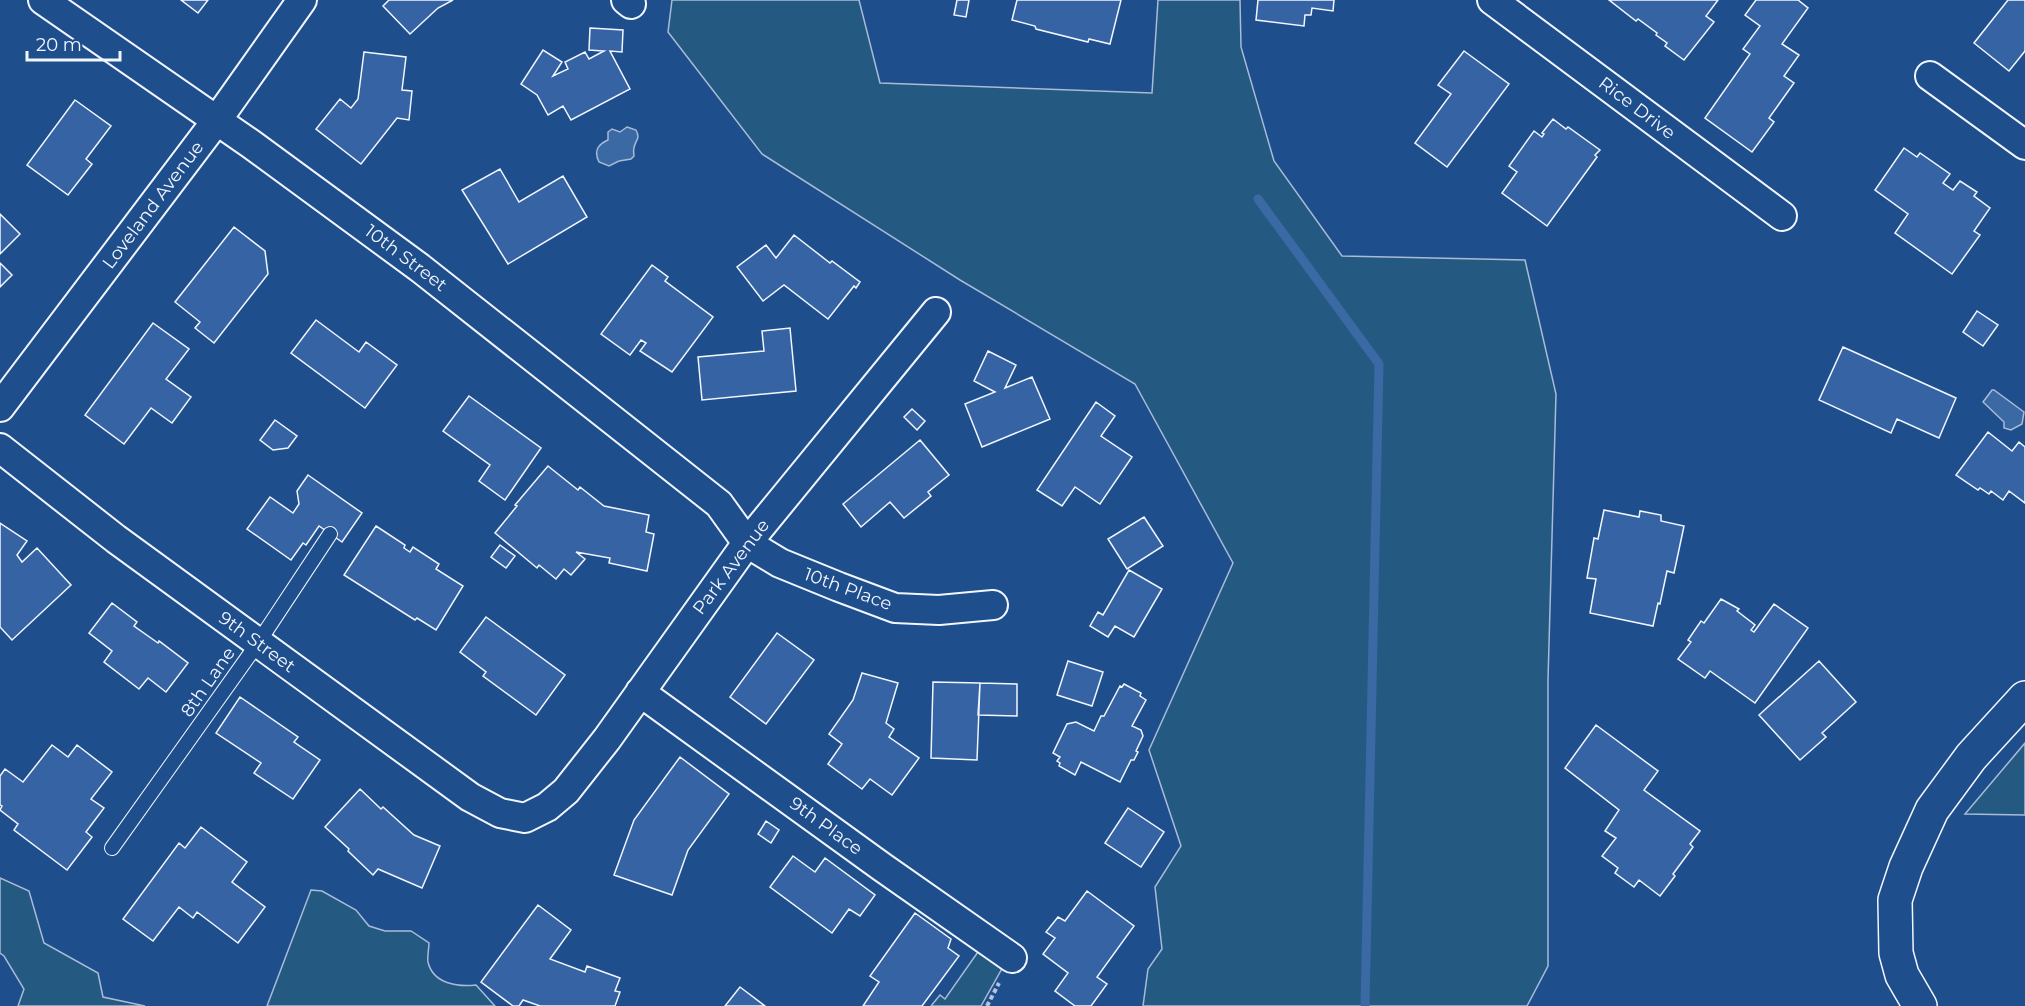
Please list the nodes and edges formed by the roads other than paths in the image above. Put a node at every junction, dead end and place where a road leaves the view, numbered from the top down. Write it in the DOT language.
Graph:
graph roads {
  1 [pos="43,0"];
  2 [pos="302,0"];
  3 [pos="1492,0"];
  4 [pos="1930,76"];
  5 [pos="217,120"];
  6 [pos="2025,145"];
  7 [pos="1782,216"];
  8 [pos="936,312"];
  9 [pos="0,407"];
  10 [pos="0,448"];
  11 [pos="330,534"];
  12 [pos="747,543"];
  13 [pos="993,605"];
  14 [pos="258,643"];
  15 [pos="640,692"];
  16 [pos="2025,698"];
  17 [pos="525,818"];
  18 [pos="112,848"];
  19 [pos="1012,958"];
  20 [pos="1920,1006"];
  1 -- 5 [label="street, 10th Street"];
  2 -- 5 [label="street, Loveland Avenue"];
  3 -- 7 [label="street, Rice Drive"];
  4 -- 6 [label="street"];
  5 -- 9 [label="street, Loveland Avenue"];
  5 -- 12 [label="street, 10th Street"];
  8 -- 12 [label="street, Park Avenue"];
  10 -- 14 [label="street, 9th Street"];
  11 -- 14 [label="lane, 8th Lane"];
  12 -- 13 [label="street, 10th Place"];
  12 -- 15 [label="street, Park Avenue"];
  14 -- 17 [label="street, 9th Street"];
  14 -- 18 [label="lane, 8th Lane"];
  15 -- 17 [label="street, Park Avenue"];
  15 -- 19 [label="street, 9th Place"];
  16 -- 20 [label="street"];
}
